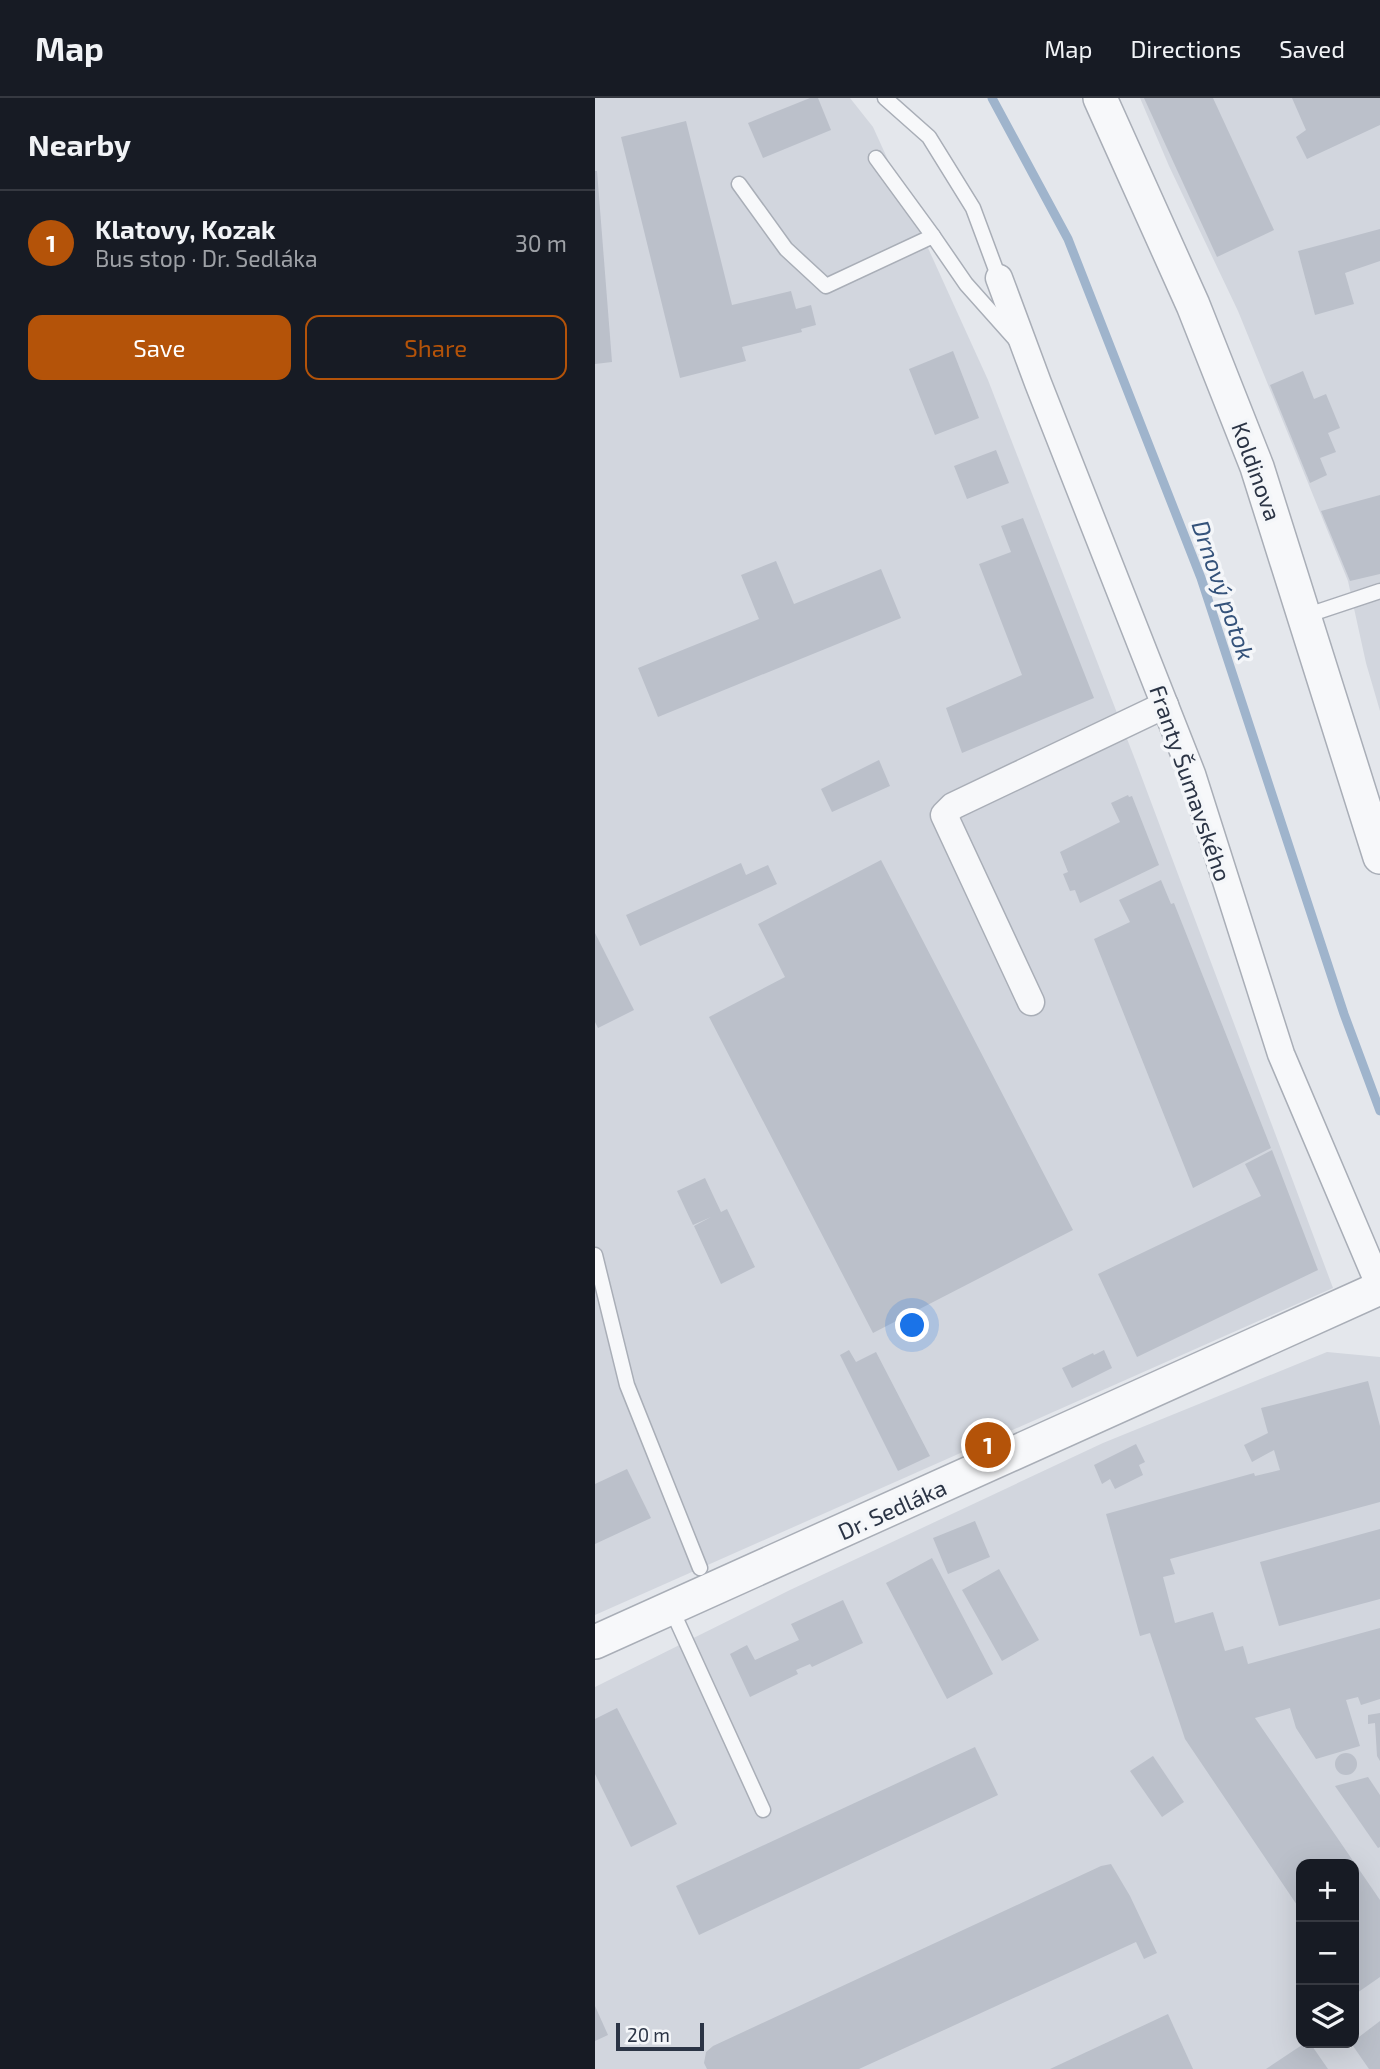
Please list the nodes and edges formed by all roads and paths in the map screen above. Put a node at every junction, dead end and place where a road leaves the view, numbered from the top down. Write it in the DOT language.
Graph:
graph roads {
  1 [pos="885,98"];
  2 [pos="1100,98"];
  3 [pos="876,158"];
  4 [pos="739,184"];
  5 [pos="933,236"];
  6 [pos="999,278"];
  7 [pos="1027,354"];
  8 [pos="1380,591"];
  9 [pos="1305,616"];
  10 [pos="1165,705"];
  11 [pos="1380,857"];
  12 [pos="1031,1003"];
  13 [pos="595,1255"];
  14 [pos="1380,1287"];
  15 [pos="700,1568"];
  16 [pos="671,1608"];
  17 [pos="595,1642"];
  18 [pos="763,1810"];
  1 -- 6 [label="lane"];
  2 -- 9 [label="street, Koldinova"];
  3 -- 5 [label="lane"];
  4 -- 5 [label="lane"];
  5 -- 7 [label="lane"];
  6 -- 7 [label="street, Franty Šumavského"];
  7 -- 10 [label="street, Franty Šumavského"];
  8 -- 9 [label="lane"];
  9 -- 11 [label="street, Koldinova"];
  10 -- 12 [label="street"];
  10 -- 14 [label="street, Franty Šumavského"];
  13 -- 15 [label="lane"];
  14 -- 16 [label="street, Dr. Sedláka"];
  16 -- 17 [label="street, Dr. Sedláka"];
  16 -- 18 [label="lane"];
}
